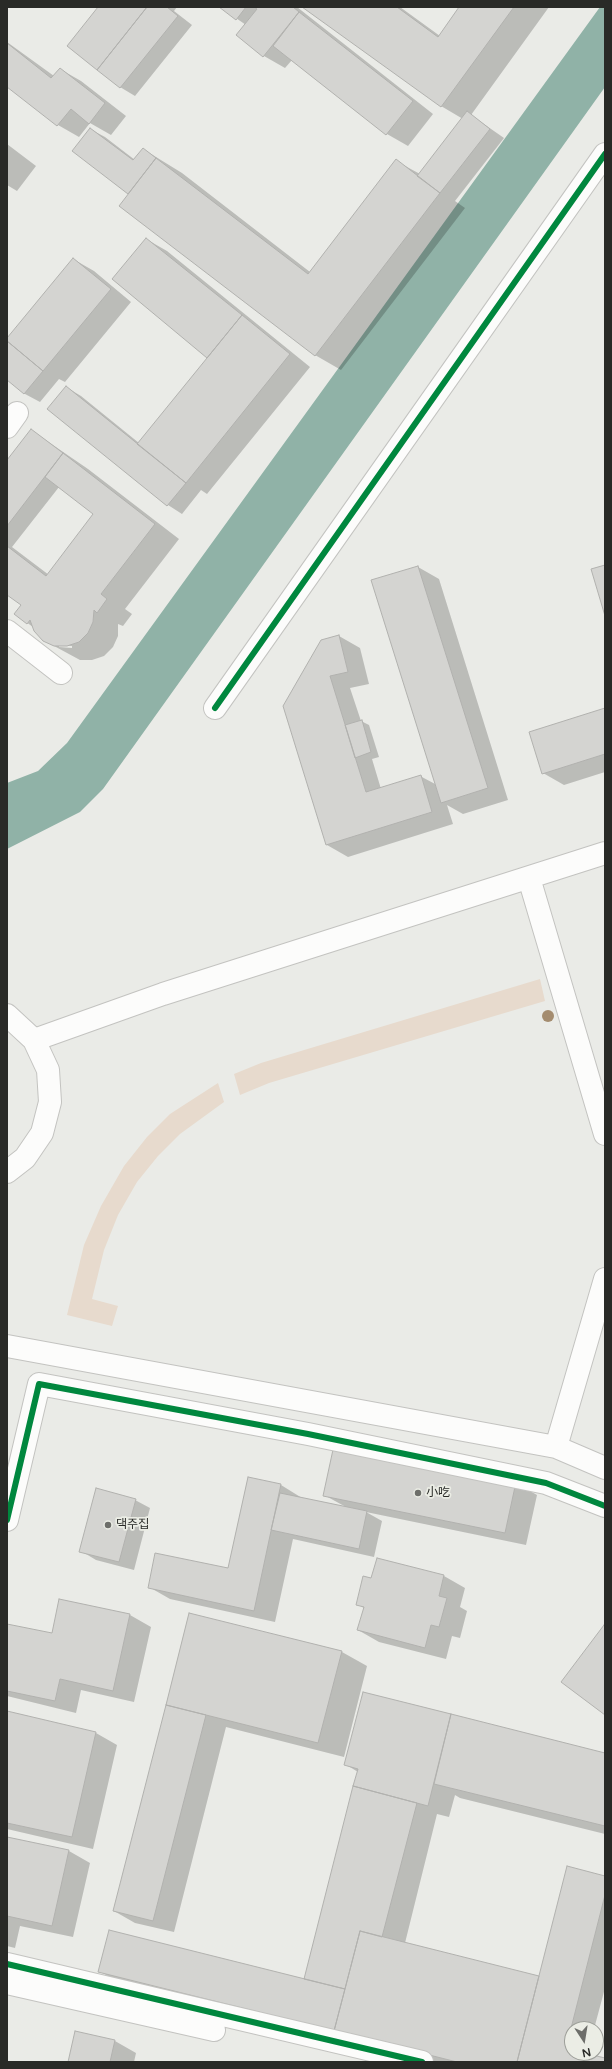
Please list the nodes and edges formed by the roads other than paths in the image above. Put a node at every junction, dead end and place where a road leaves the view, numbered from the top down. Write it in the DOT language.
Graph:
graph roads {
  1 [pos="603,162"];
  2 [pos="7,631"];
  3 [pos="61,673"];
  4 [pos="215,708"];
  5 [pos="605,853"];
  6 [pos="529,878"];
  7 [pos="7,1015"];
  8 [pos="34,1040"];
  9 [pos="605,1134"];
  10 [pos="7,1172"];
  11 [pos="605,1279"];
  12 [pos="7,1346"];
  13 [pos="556,1447"];
  14 [pos="605,1468"];
  15 [pos="605,1506"];
  16 [pos="7,1520"];
  17 [pos="7,1964"];
  18 [pos="7,1983"];
  19 [pos="214,2030"];
  20 [pos="422,2062"];
  1 -- 4 [label="street"];
  2 -- 3 [label="street"];
  5 -- 6 [label="street"];
  6 -- 8 [label="street"];
  6 -- 9 [label="street"];
  7 -- 8 [label="street"];
  8 -- 10 [label="street"];
  11 -- 13 [label="street"];
  12 -- 13 [label="street"];
  13 -- 14 [label="street"];
  15 -- 16 [label="street"];
  17 -- 20 [label="street"];
  18 -- 19 [label="street"];
}
